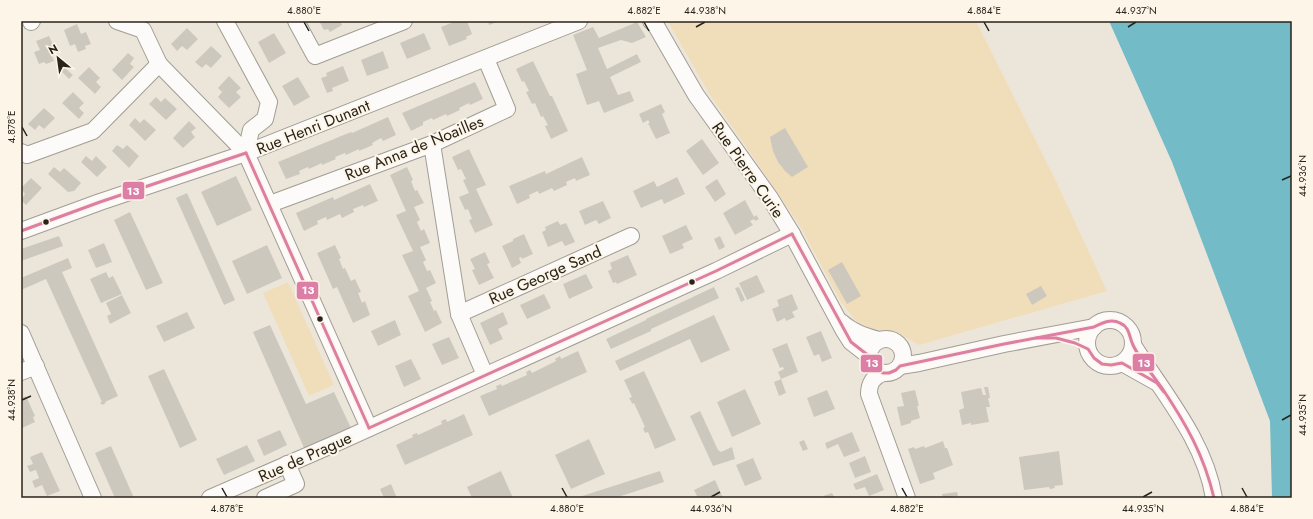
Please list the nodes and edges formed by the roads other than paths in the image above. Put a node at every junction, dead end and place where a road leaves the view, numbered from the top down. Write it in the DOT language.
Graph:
graph roads {
  1 [pos="117,21"];
  2 [pos="225,21"];
  3 [pos="296,21"];
  4 [pos="404,21"];
  5 [pos="579,21"];
  6 [pos="653,22"];
  7 [pos="486,59"];
  8 [pos="159,64"];
  9 [pos="432,144"];
  10 [pos="21,152"];
  11 [pos="246,153"];
  12 [pos="270,204"];
  13 [pos="21,231"];
  14 [pos="792,234"];
  15 [pos="631,236"];
  16 [pos="459,314"];
  17 [pos="837,318"];
  18 [pos="1094,327"];
  19 [pos="21,333"];
  20 [pos="1048,336"];
  21 [pos="879,340"];
  22 [pos="1133,345"];
  23 [pos="1083,347"];
  24 [pos="903,350"];
  25 [pos="869,356"];
  26 [pos="953,356"];
  27 [pos="1122,363"];
  28 [pos="36,366"];
  29 [pos="900,366"];
  30 [pos="21,372"];
  31 [pos="883,372"];
  32 [pos="485,375"];
  33 [pos="1157,383"];
  34 [pos="369,428"];
  35 [pos="287,464"];
  36 [pos="93,498"];
  37 [pos="210,498"];
  38 [pos="265,498"];
  39 [pos="907,498"];
  40 [pos="1214,498"];
  1 -- 8 [label="street"];
  2 -- 11 [label="street"];
  3 -- 4 [label="street"];
  5 -- 7 [label="street, Rue Henri Dunant"];
  6 -- 14 [label="street, Rue Pierre Curie"];
  7 -- 9 [label="street, Rue Anna de Noailles"];
  7 -- 11 [label="street, Rue Henri Dunant"];
  8 -- 10 [label="street"];
  8 -- 11 [label="street"];
  9 -- 12 [label="street, Rue Anna de Noailles"];
  9 -- 16 [label="street"];
  11 -- 12 [label="street"];
  11 -- 13 [label="street, Rue Henri Dunant"];
  12 -- 34 [label="street"];
  14 -- 17 [label="street, Rue Pierre Curie"];
  14 -- 32 [label="street, Rue de Prague"];
  15 -- 16 [label="street, Rue George Sand"];
  16 -- 32 [label="street"];
  17 -- 21 [label="street, Rue Pierre Curie"];
  17 -- 25 [label="street, Rue Pierre Curie"];
  18 -- 20 [label="street"];
  18 -- 22 [label="street"];
  18 -- 23 [label="street"];
  19 -- 28 [label="street"];
  20 -- 23 [label="street"];
  20 -- 26 [label="street"];
  21 -- 24 [label="street"];
  21 -- 25 [label="street"];
  22 -- 27 [label="street"];
  22 -- 33 [label="street"];
  23 -- 27 [label="street"];
  24 -- 26 [label="street"];
  24 -- 29 [label="street"];
  25 -- 31 [label="street"];
  26 -- 29 [label="street"];
  27 -- 33 [label="street"];
  28 -- 30 [label="street"];
  28 -- 36 [label="street"];
  29 -- 31 [label="street"];
  31 -- 39 [label="street"];
  32 -- 34 [label="street, Rue de Prague"];
  33 -- 40 [label="street"];
  34 -- 35 [label="street, Rue de Prague"];
  35 -- 37 [label="street, Rue de Prague"];
  35 -- 38 [label="street"];
}
